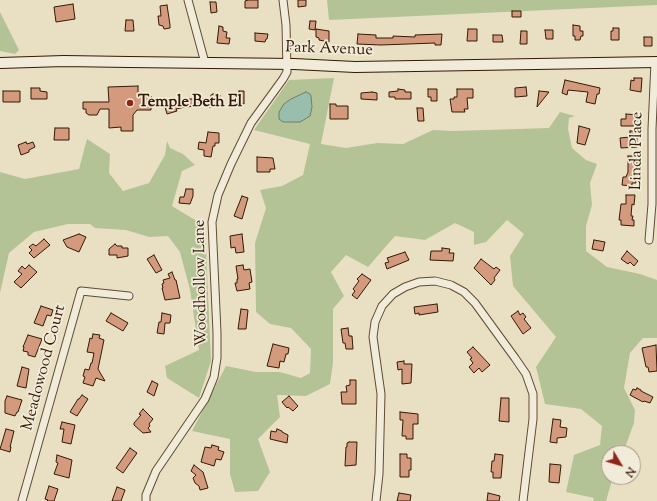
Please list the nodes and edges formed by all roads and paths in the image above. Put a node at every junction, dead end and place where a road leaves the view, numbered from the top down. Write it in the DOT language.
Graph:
graph roads {
  1 [pos="188,0"];
  2 [pos="283,0"];
  3 [pos="656,62"];
  4 [pos="0,63"];
  5 [pos="205,63"];
  6 [pos="287,64"];
  7 [pos="654,204"];
  8 [pos="648,240"];
  9 [pos="129,296"];
  10 [pos="22,501"];
  11 [pos="146,501"];
  12 [pos="376,501"];
  13 [pos="523,501"];
  1 -- 5 [label="street"];
  2 -- 6 [label="street"];
  3 -- 6 [label="main road, Park Avenue"];
  3 -- 7 [label="street, Linda Place"];
  4 -- 5 [label="main road, Park Avenue"];
  5 -- 6 [label="main road, Park Avenue"];
  6 -- 11 [label="street, Woodhollow Lane"];
  7 -- 8 [label="street, Linda Place"];
  9 -- 10 [label="street, Meadowood Court"];
  12 -- 13 [label="street"];
}
